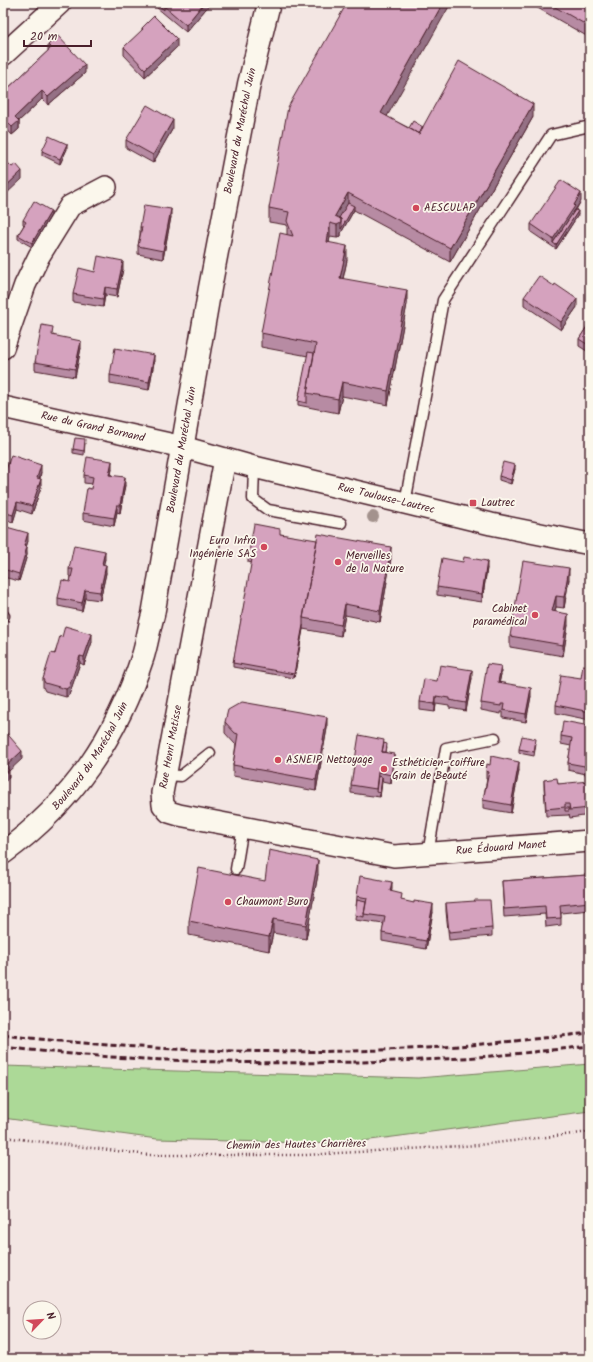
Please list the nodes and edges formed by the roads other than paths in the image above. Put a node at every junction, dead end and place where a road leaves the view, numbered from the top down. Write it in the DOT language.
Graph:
graph roads {
  1 [pos="60,3"];
  2 [pos="269,3"];
  3 [pos="3,55"];
  4 [pos="590,126"];
  5 [pos="106,187"];
  6 [pos="3,348"];
  7 [pos="3,407"];
  8 [pos="183,447"];
  9 [pos="225,460"];
  10 [pos="254,467"];
  11 [pos="405,502"];
  12 [pos="341,523"];
  13 [pos="590,544"];
  14 [pos="495,738"];
  15 [pos="210,753"];
  16 [pos="165,775"];
  17 [pos="243,827"];
  18 [pos="590,841"];
  19 [pos="3,853"];
  20 [pos="421,854"];
  21 [pos="236,869"];
  1 -- 3 [label="street"];
  2 -- 8 [label="street, Boulevard du Maréchal Juin"];
  4 -- 11 [label="lane"];
  5 -- 6 [label="street"];
  7 -- 8 [label="street, Rue du Grand Bornand"];
  8 -- 9 [label="street, Rue Toulouse-Lautrec"];
  8 -- 19 [label="street, Boulevard du Maréchal Juin"];
  9 -- 10 [label="street, Rue Toulouse-Lautrec"];
  9 -- 16 [label="street, Rue Henri Matisse"];
  10 -- 11 [label="street, Rue Toulouse-Lautrec"];
  10 -- 12 [label="lane"];
  11 -- 13 [label="street, Rue Toulouse-Lautrec"];
  14 -- 20 [label="lane"];
  15 -- 16 [label="lane"];
  16 -- 17 [label="street, Rue Henri Matisse"];
  17 -- 20 [label="street, Rue Henri Matisse"];
  17 -- 21 [label="lane"];
  18 -- 20 [label="street, Rue Édouard Manet"];
}
